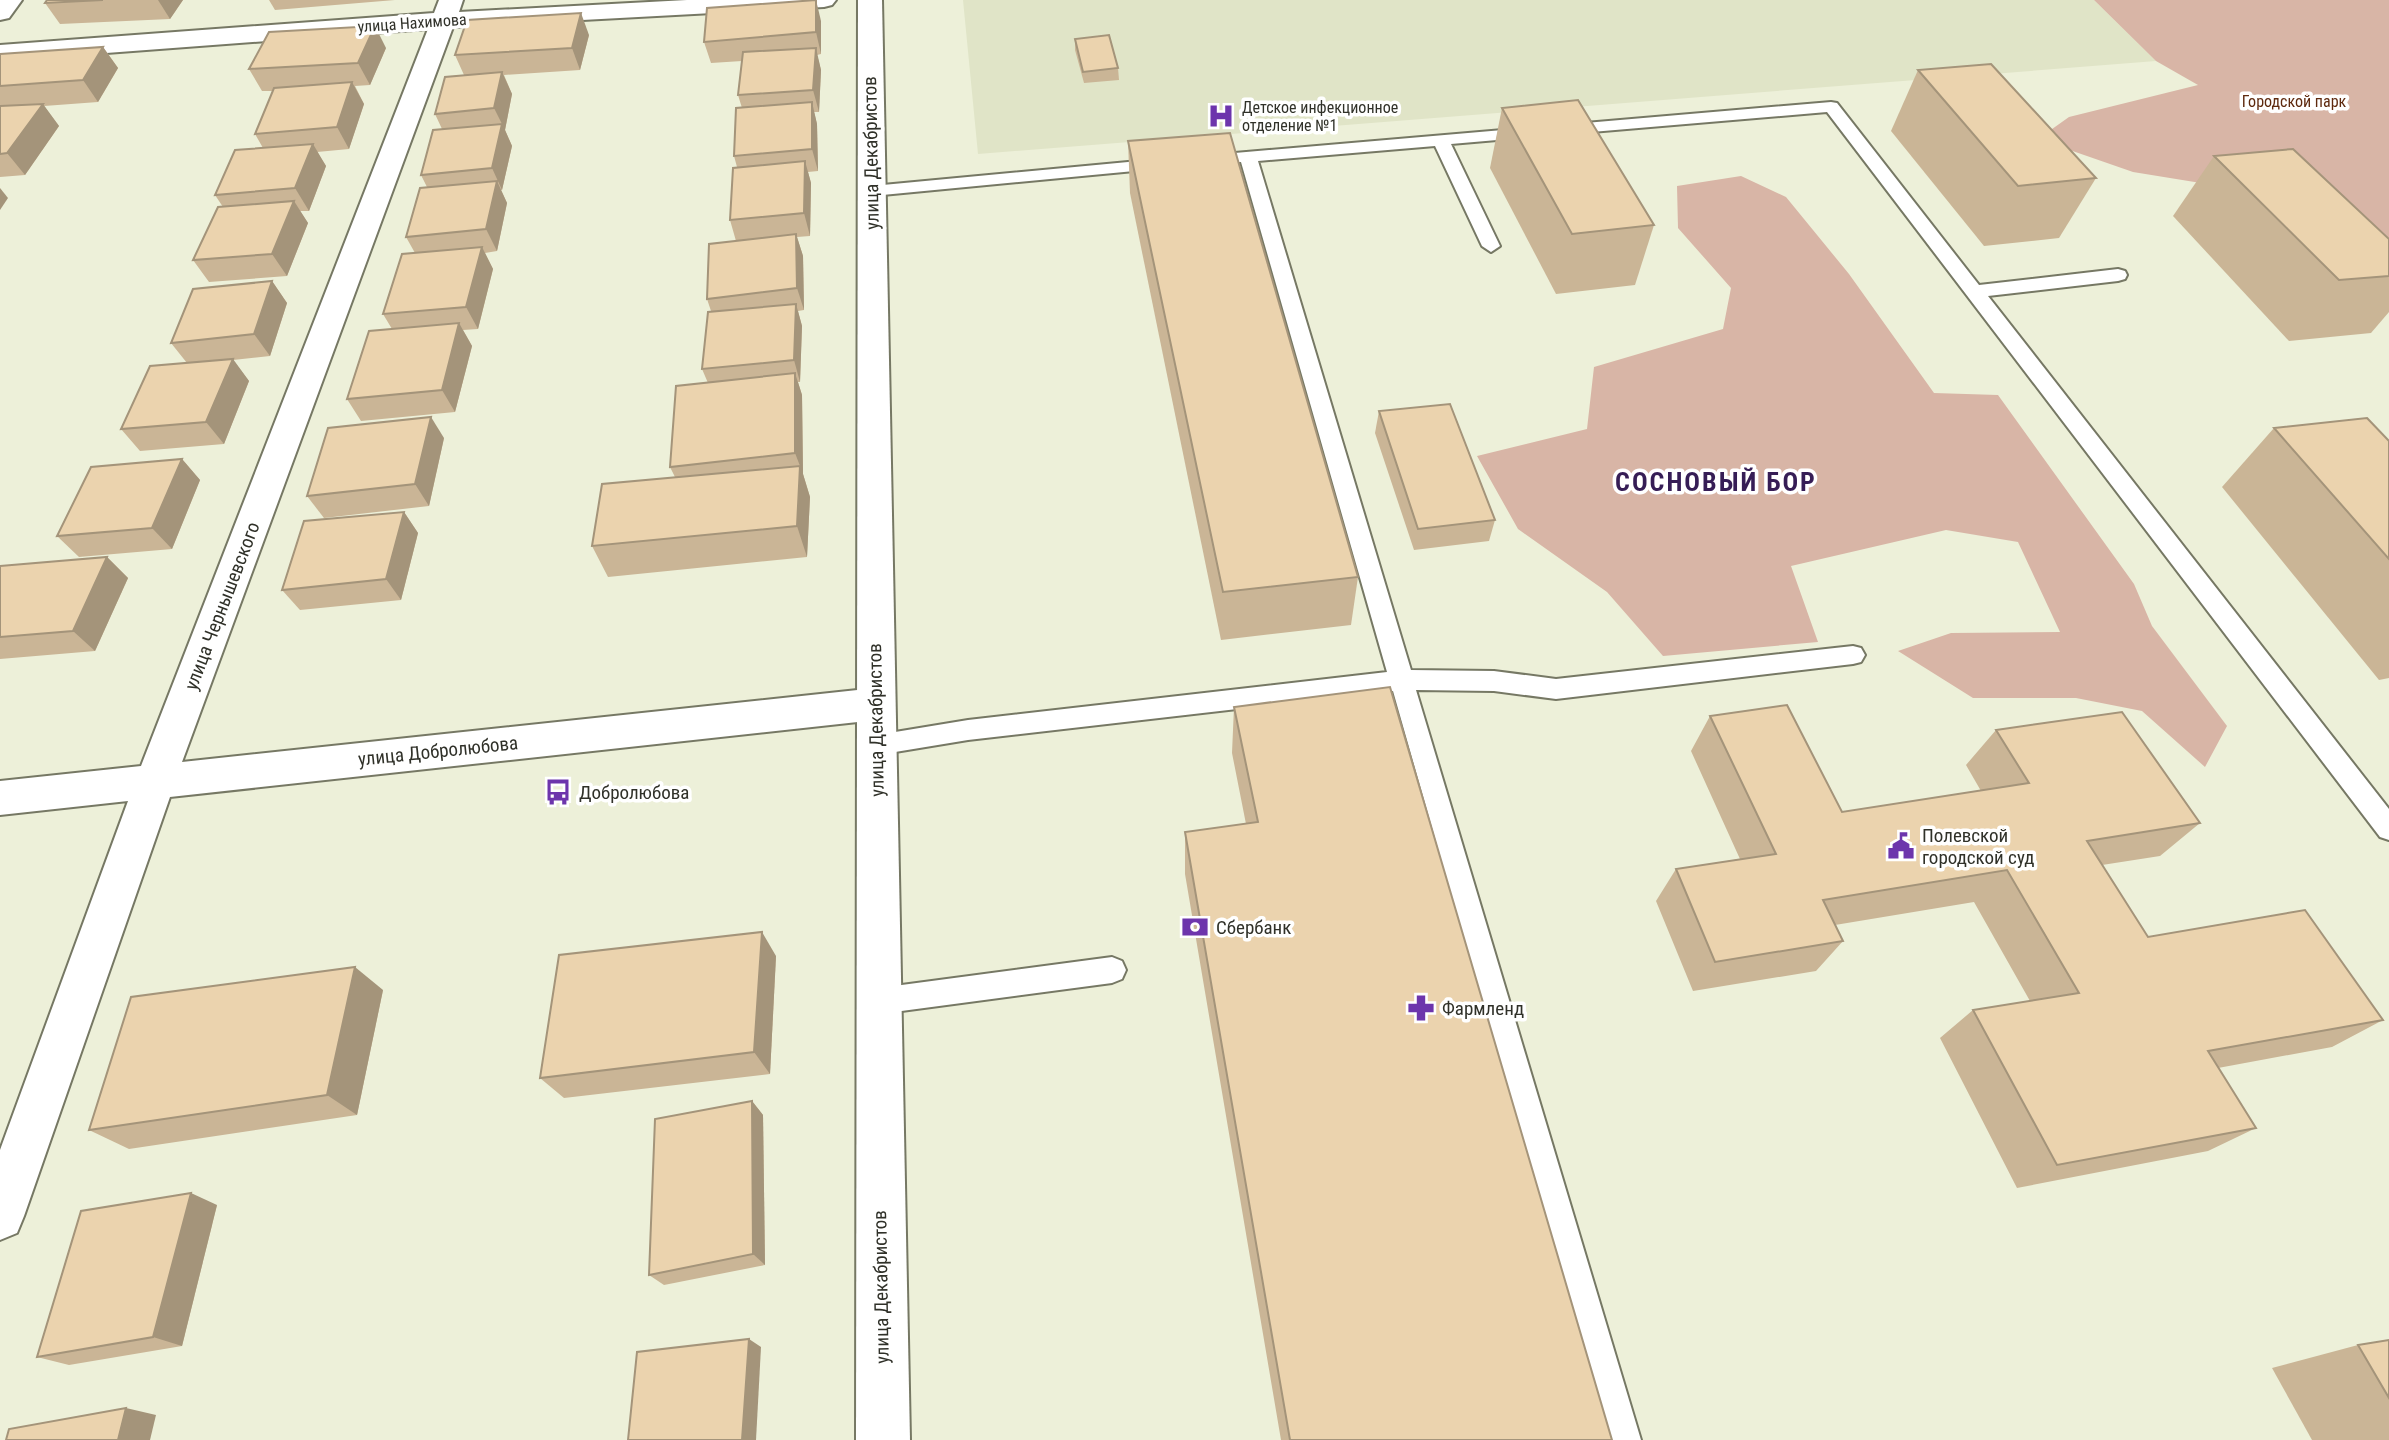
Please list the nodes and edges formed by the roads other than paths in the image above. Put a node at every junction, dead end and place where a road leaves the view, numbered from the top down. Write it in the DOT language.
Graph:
graph roads {
  1 [pos="10,0"];
  2 [pos="824,0"];
  3 [pos="870,0"];
  4 [pos="448,10"];
  5 [pos="0,13"];
  6 [pos="0,53"];
  7 [pos="1440,139"];
  8 [pos="1248,156"];
  9 [pos="872,191"];
  10 [pos="1491,246"];
  11 [pos="2118,275"];
  12 [pos="1974,292"];
  13 [pos="1853,655"];
  14 [pos="1402,680"];
  15 [pos="876,704"];
  16 [pos="877,745"];
  17 [pos="155,782"];
  18 [pos="0,798"];
  19 [pos="2389,829"];
  20 [pos="1112,970"];
  21 [pos="879,1001"];
  22 [pos="0,1216"];
  23 [pos="883,1440"];
  24 [pos="1624,1440"];
  1 -- 5 [label="street"];
  2 -- 4 [label="street, улица Нахимова"];
  3 -- 9 [label="street, улица Декабристов"];
  4 -- 6 [label="street, улица Нахимова"];
  4 -- 17 [label="street, улица Чернышевского"];
  7 -- 8 [label="lane"];
  7 -- 10 [label="lane"];
  7 -- 12 [label="lane"];
  8 -- 9 [label="lane"];
  8 -- 14 [label="lane"];
  9 -- 15 [label="street, улица Декабристов"];
  11 -- 12 [label="lane"];
  12 -- 19 [label="lane"];
  13 -- 14 [label="lane"];
  14 -- 16 [label="lane"];
  14 -- 24 [label="lane"];
  15 -- 16 [label="street, улица Декабристов"];
  15 -- 17 [label="street, улица Добролюбова"];
  16 -- 21 [label="street, улица Декабристов"];
  17 -- 18 [label="street, улица Добролюбова"];
  17 -- 22 [label="street, улица Чернышевского"];
  20 -- 21 [label="lane"];
  21 -- 23 [label="street, улица Декабристов"];
}
